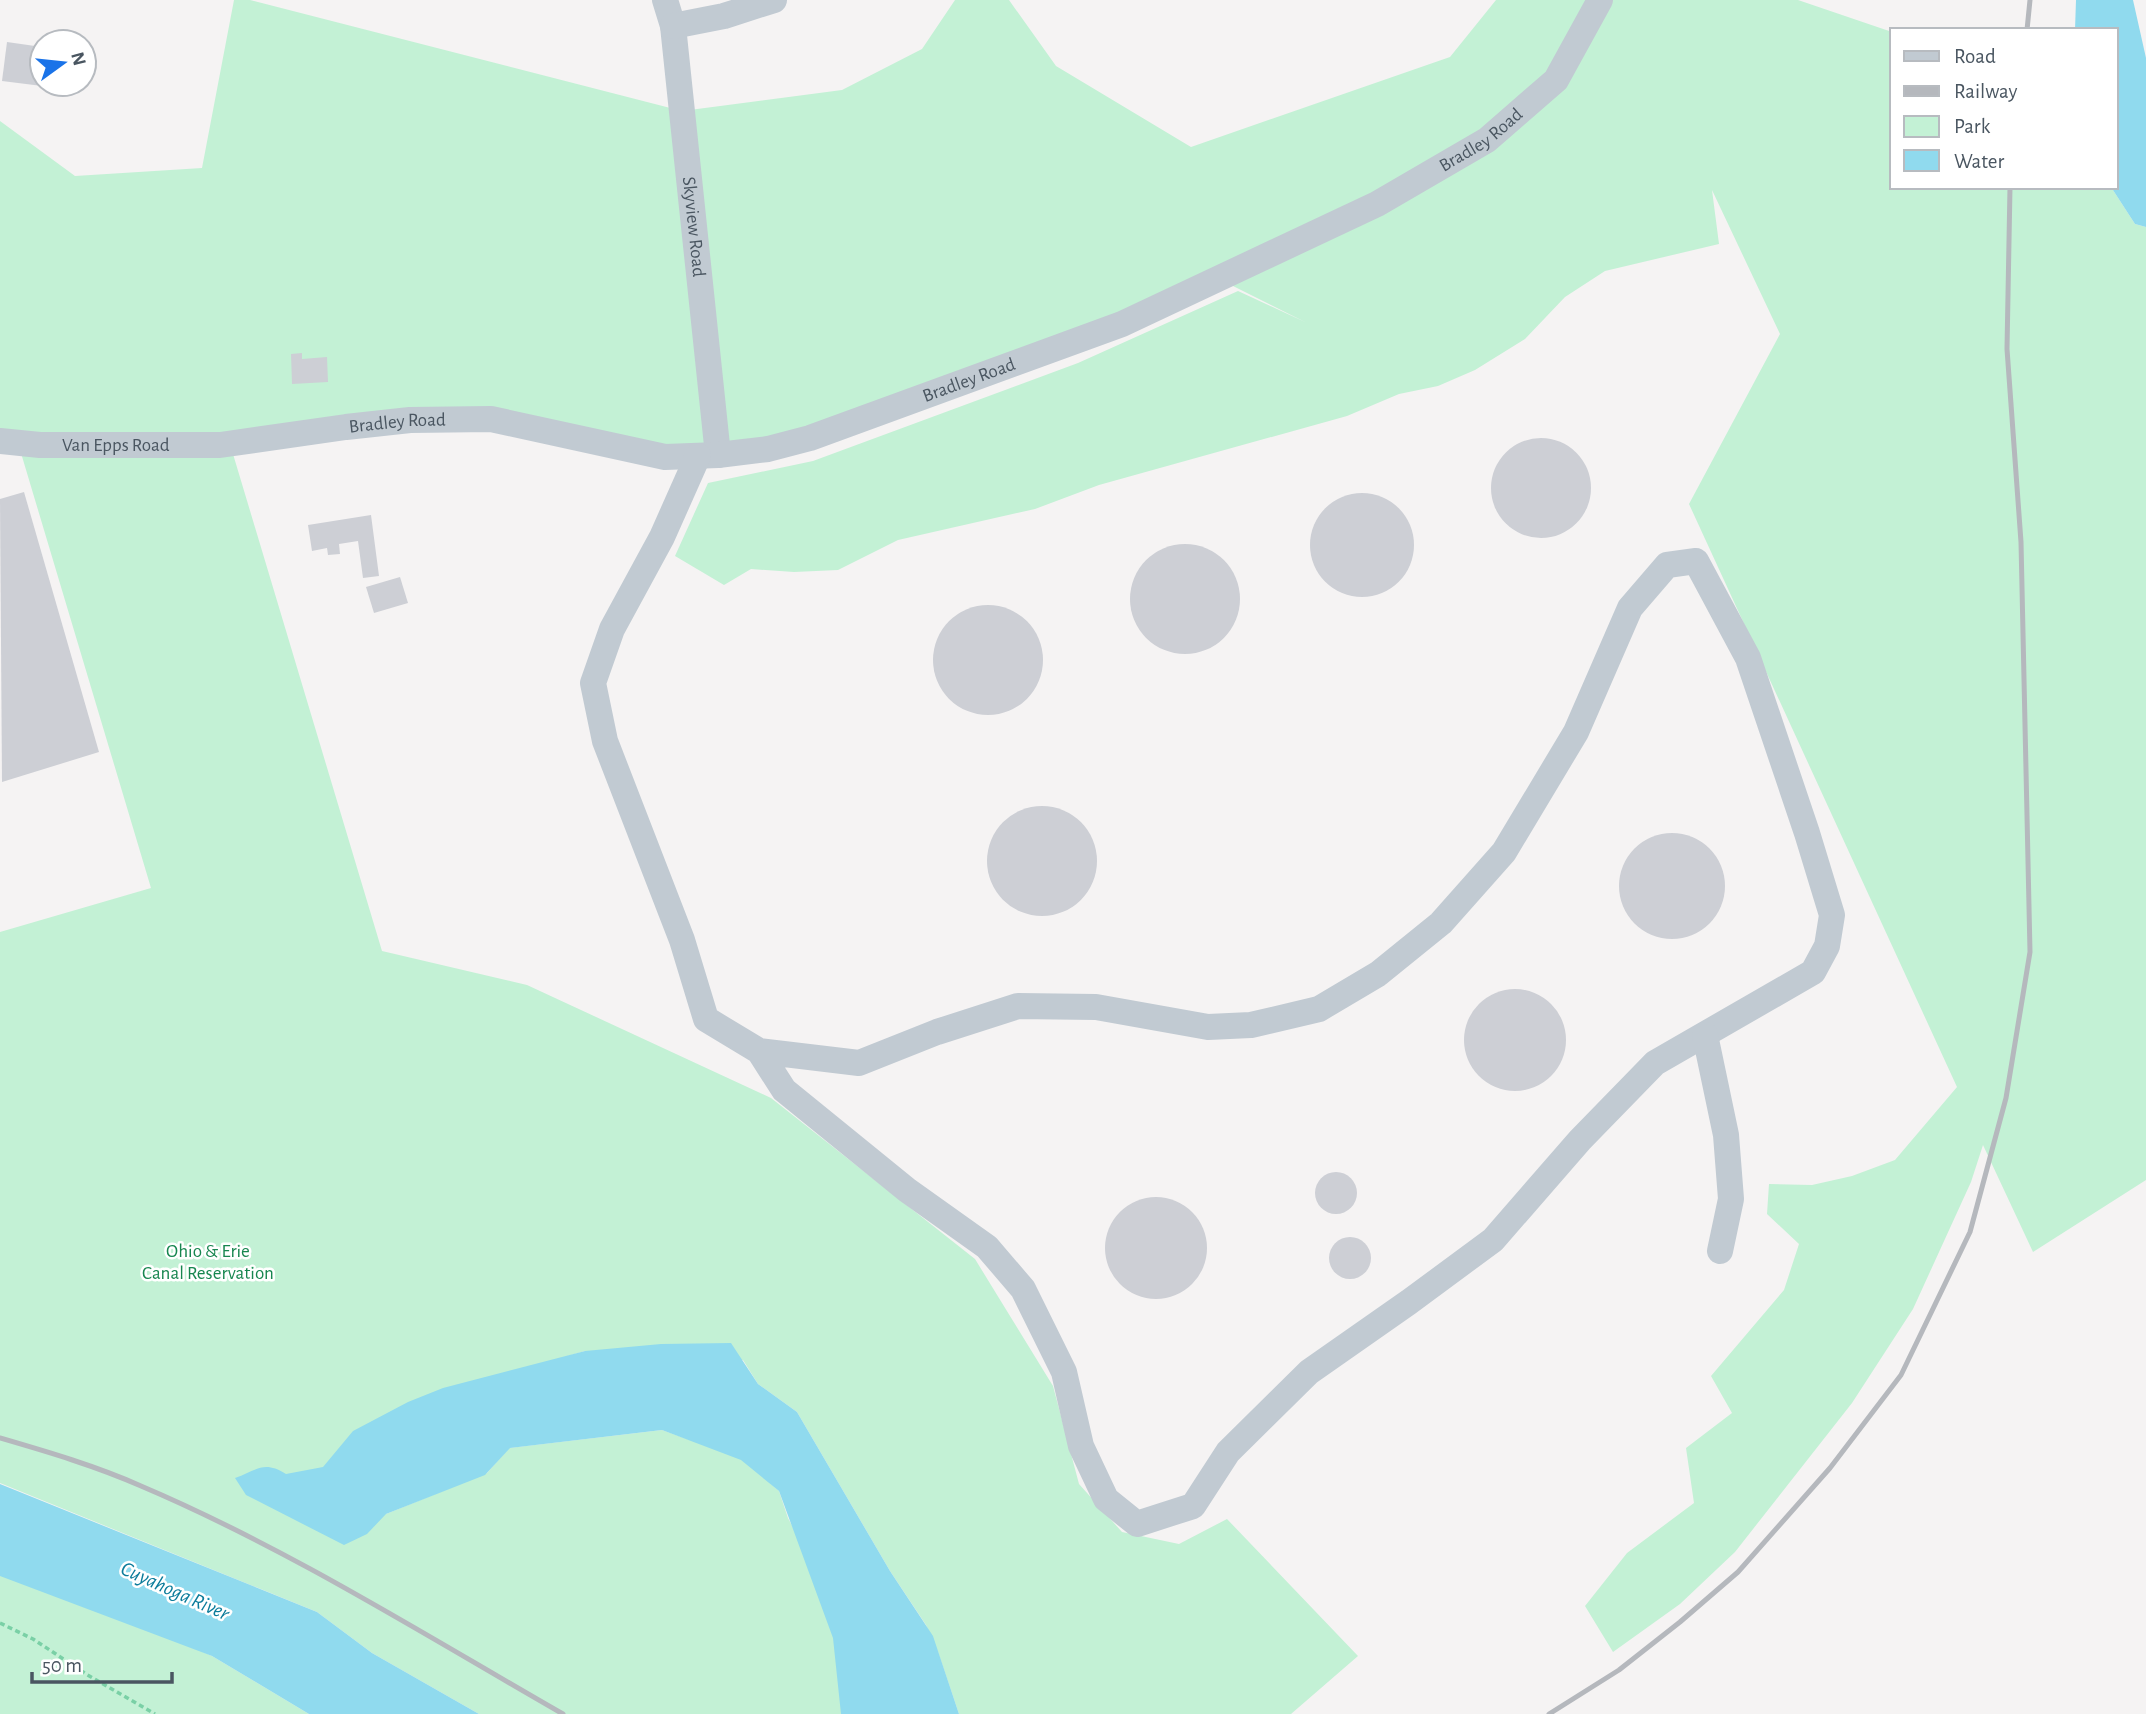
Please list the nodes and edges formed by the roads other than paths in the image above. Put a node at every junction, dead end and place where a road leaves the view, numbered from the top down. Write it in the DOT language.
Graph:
graph roads {
  1 [pos="665,0"];
  2 [pos="774,0"];
  3 [pos="1600,0"];
  4 [pos="673,26"];
  5 [pos="0,441"];
  6 [pos="230,444"];
  7 [pos="708,455"];
  8 [pos="1705,1035"];
  9 [pos="759,1051"];
  10 [pos="1720,1251"];
  1 -- 4 [label="street, Skyview Road"];
  2 -- 4 [label="street"];
  3 -- 7 [label="street, Bradley Road"];
  4 -- 7 [label="street, Skyview Road"];
  5 -- 6 [label="street, Van Epps Road"];
  6 -- 7 [label="street, Bradley Road"];
  7 -- 9 [label="street"];
  8 -- 9 [label="street"];
  8 -- 9 [label="street"];
  8 -- 10 [label="street"];
}
